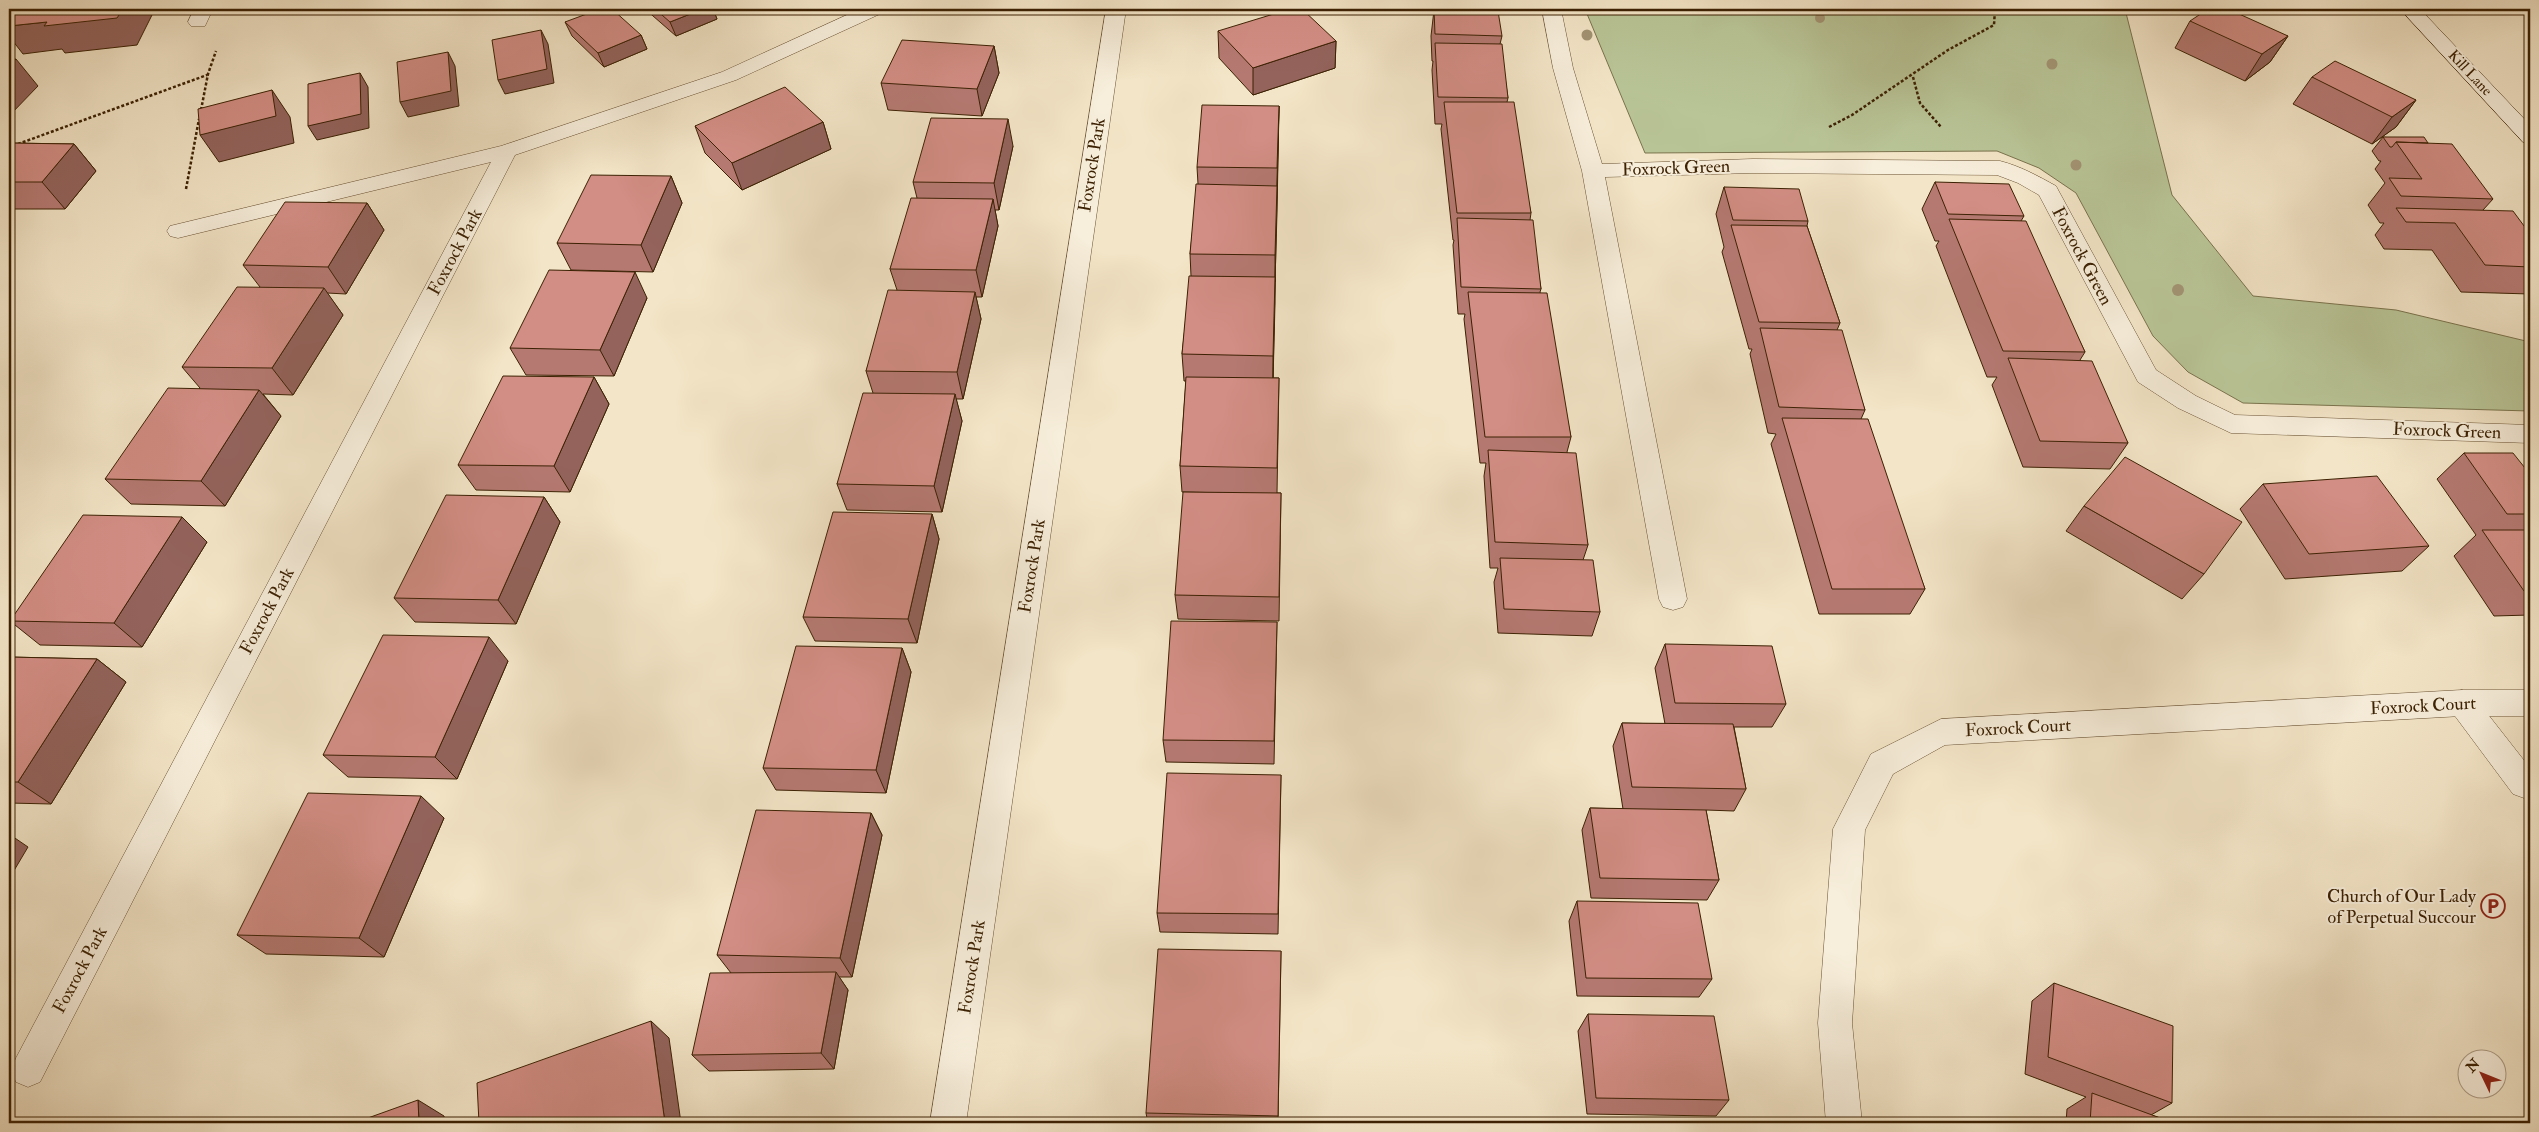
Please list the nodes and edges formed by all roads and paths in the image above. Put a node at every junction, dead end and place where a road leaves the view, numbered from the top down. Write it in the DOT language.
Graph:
graph roads {
  1 [pos="875,9"];
  2 [pos="1116,9"];
  3 [pos="1551,9"];
  4 [pos="1995,9"];
  5 [pos="2410,9"];
  6 [pos="200,15"];
  7 [pos="208,74"];
  8 [pos="1912,76"];
  9 [pos="1826,128"];
  10 [pos="2530,137"];
  11 [pos="15,146"];
  12 [pos="507,151"];
  13 [pos="1987,166"];
  14 [pos="1593,170"];
  15 [pos="178,231"];
  16 [pos="2530,434"];
  17 [pos="1673,599"];
  18 [pos="2462,703"];
  19 [pos="2530,703"];
  20 [pos="2530,783"];
  21 [pos="28,1070"];
  22 [pos="948,1123"];
  23 [pos="1844,1123"];
  1 -- 12 [label="street"];
  2 -- 22 [label="street, Foxrock Park"];
  3 -- 14 [label="street"];
  4 -- 8 [label="path"];
  5 -- 10 [label="street, Kill Lane"];
  6 -- 7 [label="path"];
  7 -- 11 [label="path"];
  7 -- 15 [label="path"];
  8 -- 9 [label="path"];
  8 -- 13 [label="path"];
  12 -- 15 [label="street"];
  12 -- 21 [label="street, Foxrock Park"];
  13 -- 14 [label="street, Foxrock Green"];
  13 -- 16 [label="street, Foxrock Green"];
  14 -- 17 [label="street"];
  18 -- 19 [label="street, Foxrock Court"];
  18 -- 20 [label="street"];
  18 -- 23 [label="street, Foxrock Court"];
}
